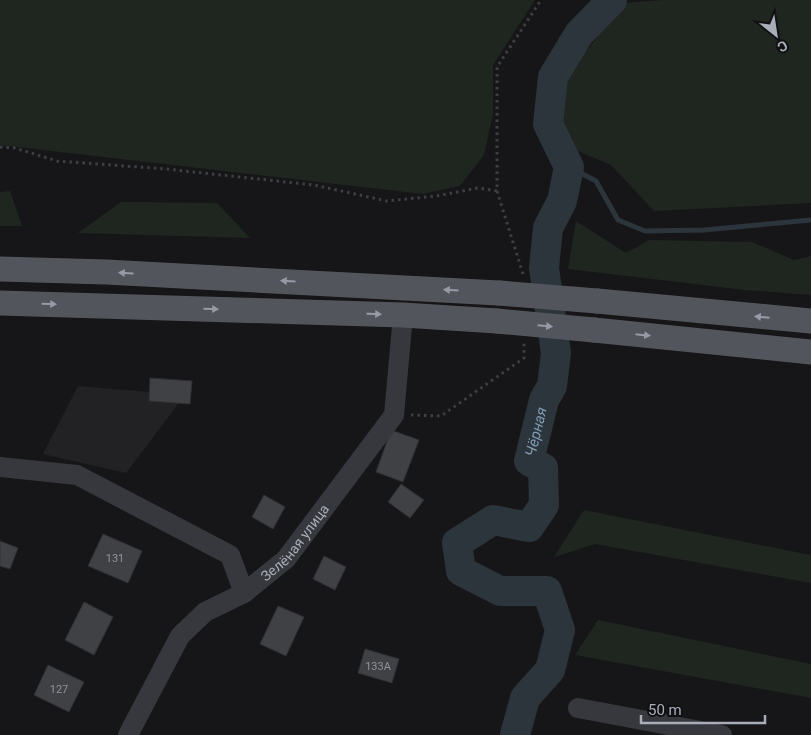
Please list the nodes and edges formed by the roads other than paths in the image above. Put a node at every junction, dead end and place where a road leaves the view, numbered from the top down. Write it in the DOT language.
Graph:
graph roads {
  1 [pos="0,269"];
  2 [pos="0,303"];
  3 [pos="403,315"];
  4 [pos="811,322"];
  5 [pos="811,352"];
  6 [pos="0,467"];
  7 [pos="244,593"];
  8 [pos="578,708"];
  9 [pos="128,735"];
  10 [pos="722,735"];
  4 -- 1 [label="main road, one-way, bridge"];
  2 -- 3 [label="main road, one-way"];
  3 -- 5 [label="main road, one-way, bridge"];
  3 -- 7 [label="street, Зелёная улица"];
  6 -- 7 [label="street"];
  7 -- 9 [label="street, Зелёная улица"];
  8 -- 10 [label="street"];
}
